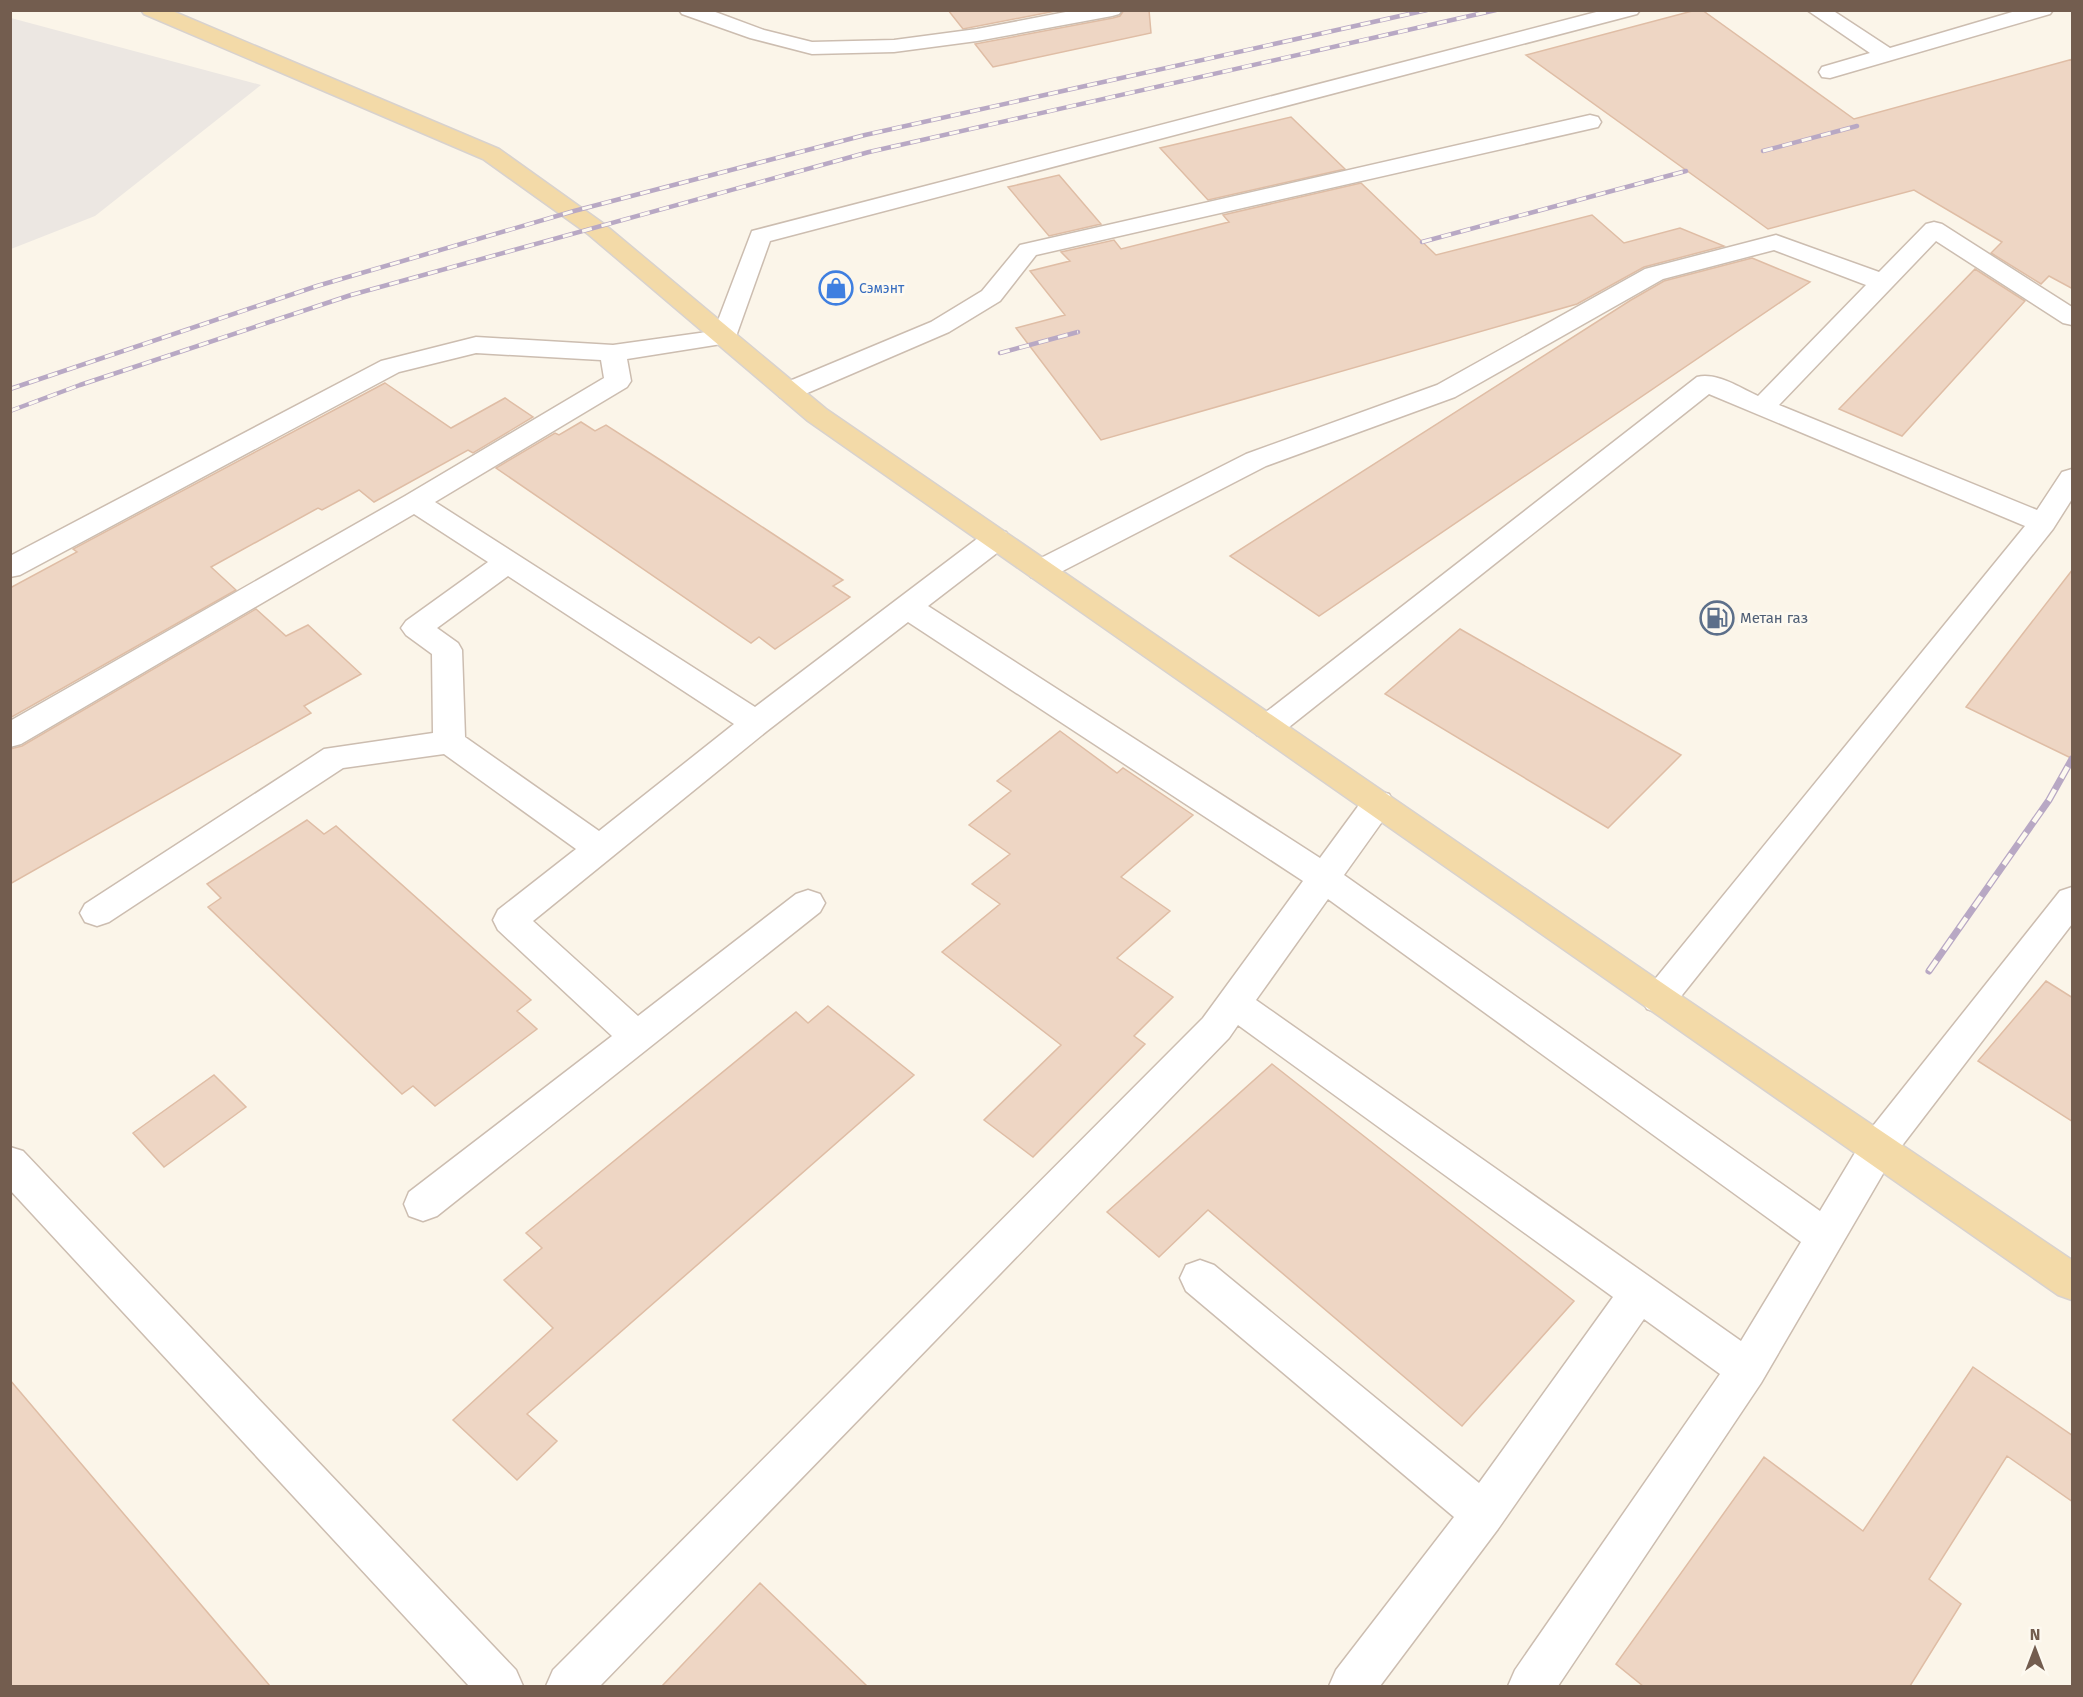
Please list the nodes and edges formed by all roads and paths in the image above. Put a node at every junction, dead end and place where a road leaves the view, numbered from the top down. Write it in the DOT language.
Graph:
graph roads {
  1 [pos="151,10"];
  2 [pos="689,10"];
  3 [pos="1112,10"];
  4 [pos="1630,10"];
  5 [pos="1817,10"];
  6 [pos="2043,10"];
  7 [pos="1887,55"];
  8 [pos="1830,72"];
  9 [pos="1590,122"];
  10 [pos="1882,282"];
  11 [pos="2073,318"];
  12 [pos="725,337"];
  13 [pos="613,353"];
  14 [pos="789,390"];
  15 [pos="1762,407"];
  16 [pos="2073,478"];
  17 [pos="415,502"];
  18 [pos="2043,523"];
  19 [pos="996,539"];
  20 [pos="508,562"];
  21 [pos="10,568"];
  22 [pos="1041,570"];
  23 [pos="907,607"];
  24 [pos="756,723"];
  25 [pos="1268,727"];
  26 [pos="10,736"];
  27 [pos="449,742"];
  28 [pos="1378,803"];
  29 [pos="600,849"];
  30 [pos="1324,878"];
  31 [pos="2073,900"];
  32 [pos="808,903"];
  33 [pos="97,913"];
  34 [pos="1659,999"];
  35 [pos="1234,1003"];
  36 [pos="637,1036"];
  37 [pos="1878,1148"];
  38 [pos="10,1163"];
  39 [pos="423,1204"];
  40 [pos="1825,1237"];
  41 [pos="1200,1278"];
  42 [pos="2073,1282"];
  43 [pos="1640,1292"];
  44 [pos="1747,1369"];
  45 [pos="1483,1514"];
  46 [pos="500,1686"];
  47 [pos="568,1686"];
  48 [pos="1352,1686"];
  49 [pos="1531,1686"];
  1 -- 12 [label="main road"];
  2 -- 3 [label="street"];
  4 -- 12 [label="street"];
  5 -- 7 [label="street"];
  6 -- 7 [label="street"];
  7 -- 8 [label="street"];
  9 -- 14 [label="street"];
  10 -- 11 [label="street"];
  10 -- 15 [label="street"];
  10 -- 22 [label="street"];
  12 -- 13 [label="street"];
  12 -- 14 [label="main road"];
  13 -- 17 [label="street"];
  13 -- 21 [label="street"];
  14 -- 19 [label="main road"];
  15 -- 18 [label="street"];
  15 -- 25 [label="street"];
  16 -- 18 [label="street"];
  17 -- 20 [label="street"];
  17 -- 26 [label="street"];
  18 -- 34 [label="street"];
  19 -- 22 [label="main road"];
  19 -- 23 [label="street"];
  20 -- 24 [label="street"];
  20 -- 27 [label="street"];
  22 -- 25 [label="main road"];
  23 -- 24 [label="street"];
  23 -- 30 [label="street"];
  24 -- 29 [label="street"];
  25 -- 28 [label="main road"];
  27 -- 29 [label="street"];
  27 -- 33 [label="street"];
  28 -- 30 [label="street"];
  28 -- 34 [label="main road"];
  29 -- 36 [label="street"];
  30 -- 35 [label="street"];
  30 -- 40 [label="street"];
  31 -- 37 [label="street"];
  32 -- 36 [label="street"];
  34 -- 37 [label="main road"];
  35 -- 43 [label="street"];
  35 -- 47 [label="street"];
  36 -- 39 [label="street"];
  37 -- 40 [label="street"];
  37 -- 42 [label="main road"];
  38 -- 46 [label="street"];
  40 -- 44 [label="street"];
  41 -- 45 [label="street"];
  43 -- 44 [label="street"];
  43 -- 45 [label="street"];
  44 -- 49 [label="street"];
  45 -- 48 [label="street"];
}
